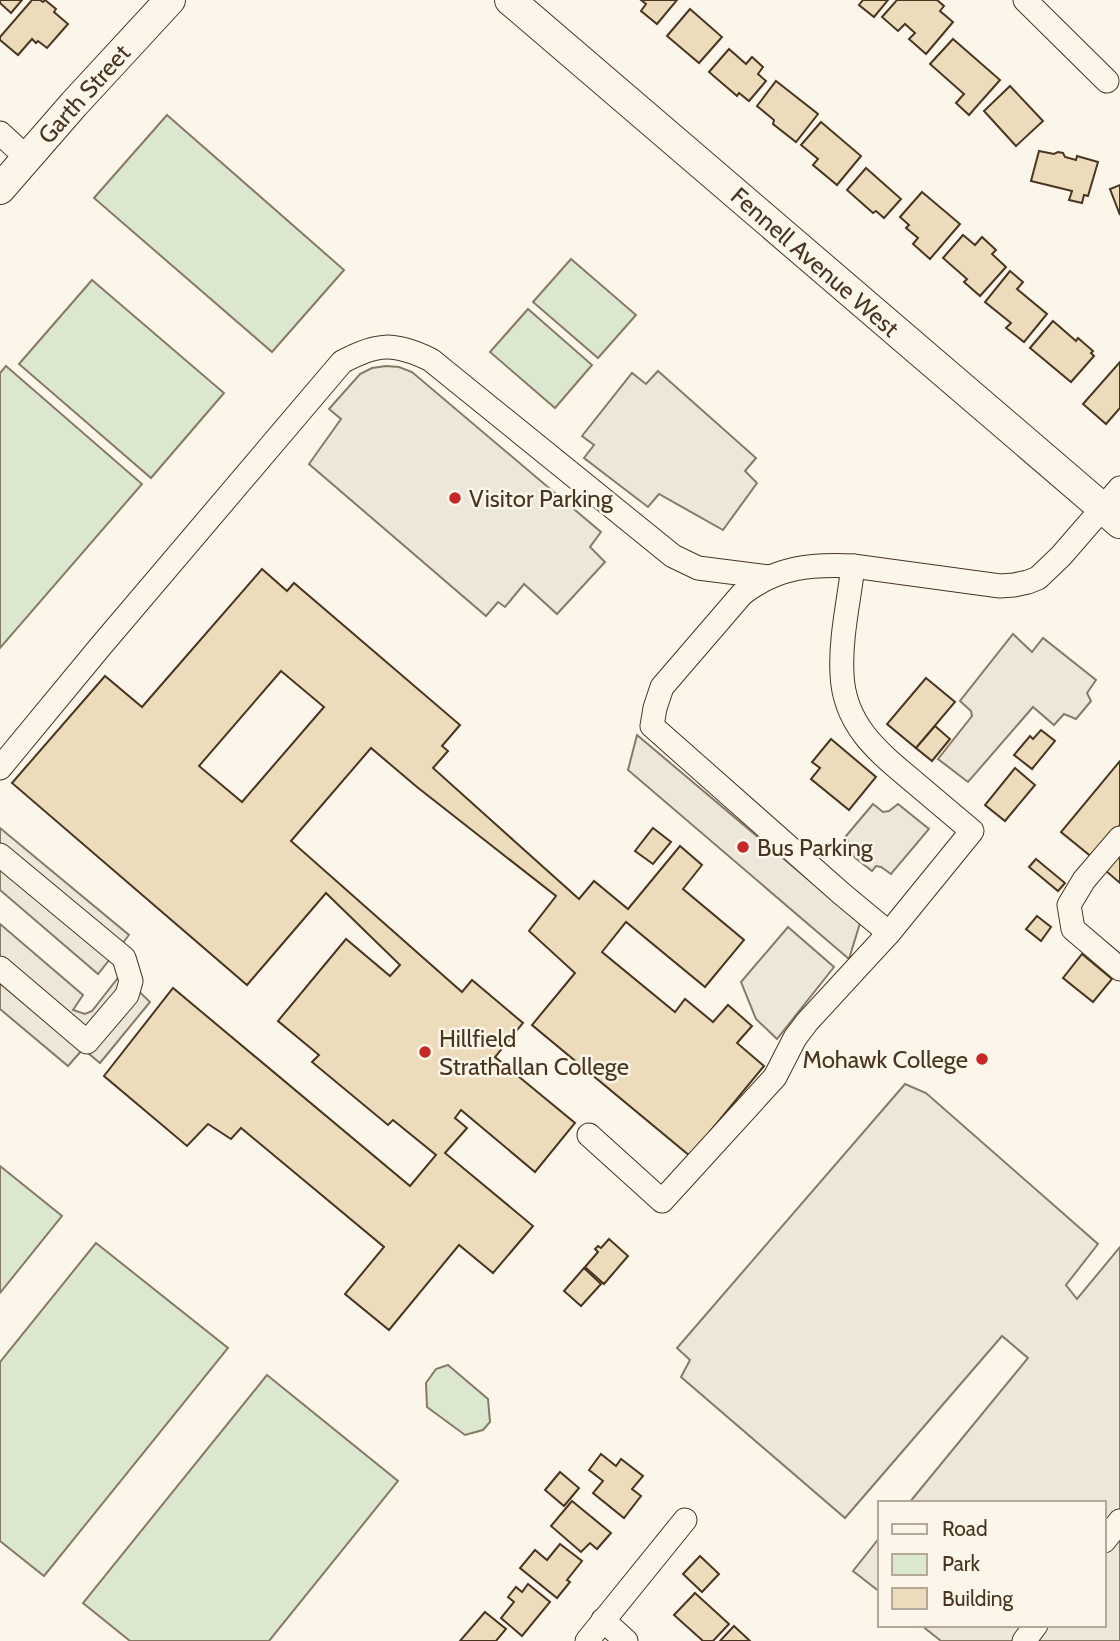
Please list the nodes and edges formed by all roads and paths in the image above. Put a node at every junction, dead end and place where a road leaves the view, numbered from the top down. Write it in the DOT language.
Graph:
graph roads {
  1 [pos="170,0"];
  2 [pos="510,0"];
  3 [pos="1025,0"];
  4 [pos="1107,81"];
  5 [pos="0,132"];
  6 [pos="27,158"];
  7 [pos="0,189"];
  8 [pos="1114,507"];
  9 [pos="853,566"];
  10 [pos="769,577"];
  11 [pos="0,768"];
  12 [pos="1120,838"];
  13 [pos="0,855"];
  14 [pos="888,933"];
  15 [pos="1118,964"];
  16 [pos="0,968"];
  17 [pos="589,1135"];
  18 [pos="685,1520"];
  19 [pos="1120,1521"];
  20 [pos="1106,1538"];
  21 [pos="603,1620"];
  22 [pos="1035,1627"];
  23 [pos="586,1641"];
  24 [pos="626,1641"];
  25 [pos="1024,1641"];
  1 -- 6 [label="main road, Garth Street"];
  2 -- 8 [label="main road, Fennell Avenue West"];
  3 -- 4 [label="street"];
  5 -- 6 [label="street"];
  6 -- 7 [label="main road, Garth Street"];
  8 -- 9 [label="street"];
  9 -- 10 [label="street"];
  9 -- 14 [label="street"];
  10 -- 11 [label="street"];
  10 -- 14 [label="street"];
  12 -- 15 [label="street"];
  13 -- 16 [label="street"];
  14 -- 17 [label="street"];
  18 -- 21 [label="street"];
  19 -- 20 [label="street"];
  21 -- 23 [label="street"];
  21 -- 24 [label="street"];
  22 -- 25 [label="street"];
}
